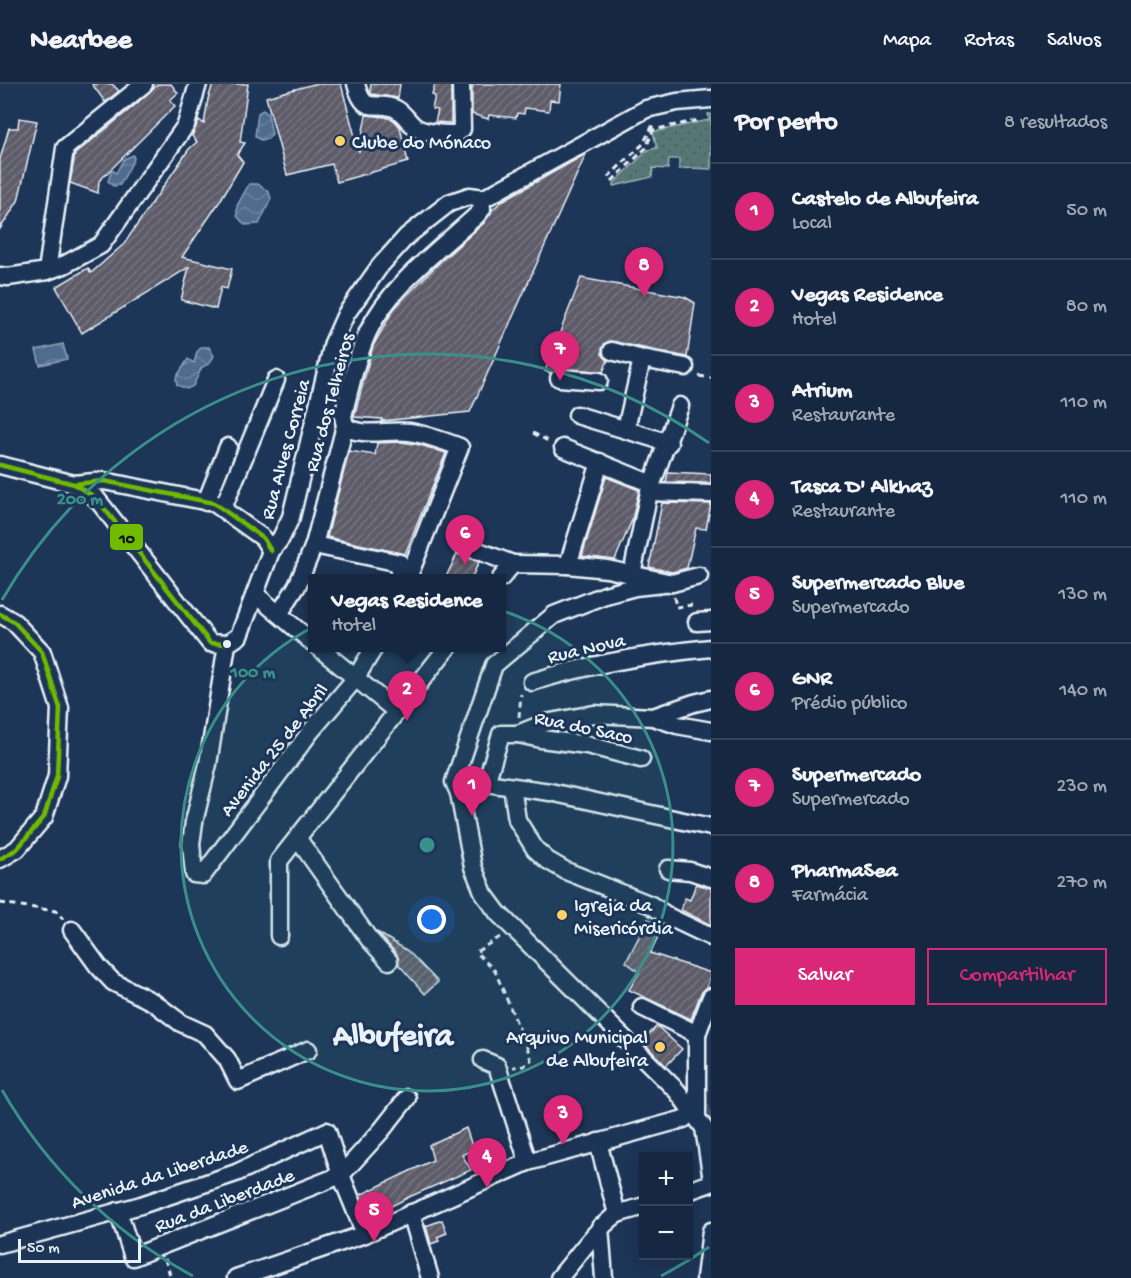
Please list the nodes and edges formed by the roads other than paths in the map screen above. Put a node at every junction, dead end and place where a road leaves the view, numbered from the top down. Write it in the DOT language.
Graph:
graph roads {
  1 [pos="144,84"];
  2 [pos="198,84"];
  3 [pos="461,84"];
  4 [pos="358,90"];
  5 [pos="711,99"];
  6 [pos="481,200"];
  7 [pos="47,271"];
  8 [pos="0,276"];
  9 [pos="612,351"];
  10 [pos="642,359"];
  11 [pos="692,372"];
  12 [pos="559,378"];
  13 [pos="276,380"];
  14 [pos="599,381"];
  15 [pos="680,406"];
  16 [pos="577,415"];
  17 [pos="345,426"];
  18 [pos="626,429"];
  19 [pos="669,442"];
  20 [pos="228,447"];
  21 [pos="563,448"];
  22 [pos="600,462"];
  23 [pos="0,465"];
  24 [pos="651,488"];
  25 [pos="97,490"];
  26 [pos="711,494"];
  27 [pos="206,502"];
  28 [pos="223,508"];
  29 [pos="460,544"];
  30 [pos="314,545"];
  31 [pos="271,551"];
  32 [pos="513,564"];
  33 [pos="568,566"];
  34 [pos="401,574"];
  35 [pos="410,574"];
  36 [pos="505,574"];
  37 [pos="632,574"];
  38 [pos="699,576"];
  39 [pos="672,583"];
  40 [pos="256,596"];
  41 [pos="0,614"];
  42 [pos="279,614"];
  43 [pos="308,639"];
  44 [pos="227,644"];
  45 [pos="711,648"];
  46 [pos="324,652"];
  47 [pos="372,652"];
  48 [pos="444,652"];
  49 [pos="355,679"];
  50 [pos="532,682"];
  51 [pos="711,699"];
  52 [pos="397,712"];
  53 [pos="652,717"];
  54 [pos="519,730"];
  55 [pos="711,731"];
  56 [pos="641,759"];
  57 [pos="486,783"];
  58 [pos="512,787"];
  59 [pos="459,793"];
  60 [pos="711,827"];
  61 [pos="298,839"];
  62 [pos="0,859"];
  63 [pos="668,869"];
  64 [pos="711,878"];
  65 [pos="72,930"];
  66 [pos="279,936"];
  67 [pos="711,937"];
  68 [pos="389,961"];
  69 [pos="711,997"];
  70 [pos="642,1007"];
  71 [pos="697,1034"];
  72 [pos="308,1050"];
  73 [pos="490,1063"];
  74 [pos="407,1098"];
  75 [pos="695,1120"];
  76 [pos="598,1142"];
  77 [pos="528,1162"];
  78 [pos="711,1174"];
  79 [pos="341,1175"];
  80 [pos="711,1183"];
  81 [pos="693,1189"];
  82 [pos="639,1208"];
  83 [pos="118,1211"];
  84 [pos="411,1213"];
  85 [pos="618,1214"];
  86 [pos="600,1227"];
  87 [pos="711,1231"];
  88 [pos="365,1234"];
  89 [pos="0,1244"];
  90 [pos="708,1276"];
  91 [pos="236,1278"];
  92 [pos="430,1278"];
  93 [pos="559,1278"];
  94 [pos="604,1278"];
  1 -- 7 [label="street"];
  2 -- 7 [label="street"];
  3 -- 4 [label="street"];
  5 -- 6 [label="street"];
  6 -- 17 [label="street, Rua dos Telheiros"];
  6 -- 31 [label="street, Rua Alves Correia"];
  7 -- 8 [label="street"];
  9 -- 10 [label="street"];
  10 -- 11 [label="street"];
  10 -- 18 [label="street"];
  12 -- 14 [label="street"];
  13 -- 28 [label="street"];
  15 -- 19 [label="street"];
  16 -- 18 [label="street"];
  17 -- 30 [label="street, Rua dos Telheiros"];
  17 -- 35 [label="street"];
  18 -- 19 [label="street"];
  19 -- 24 [label="street"];
  20 -- 27 [label="street"];
  21 -- 22 [label="street"];
  22 -- 24 [label="street"];
  22 -- 33 [label="street"];
  23 -- 25 [label="street"];
  24 -- 26 [label="street"];
  24 -- 37 [label="street"];
  25 -- 27 [label="street"];
  25 -- 44 [label="street"];
  27 -- 28 [label="street"];
  28 -- 31 [label="street"];
  29 -- 32 [label="street"];
  30 -- 34 [label="street"];
  30 -- 42 [label="street, Rua dos Telheiros"];
  31 -- 40 [label="street, Rua Alves Correia"];
  32 -- 33 [label="street"];
  32 -- 36 [label="street"];
  33 -- 37 [label="street"];
  37 -- 39 [label="street"];
  38 -- 39 [label="street"];
  39 -- 59 [label="street"];
  40 -- 42 [label="street"];
  40 -- 44 [label="street, Rua Alves Correia"];
  41 -- 62 [label="street"];
  42 -- 43 [label="street"];
  44 -- 49 [label="street, Avenida 25 de Abril"];
  45 -- 50 [label="street, Rua Nova"];
  46 -- 49 [label="street"];
  47 -- 49 [label="street, Avenida 25 de Abril"];
  48 -- 52 [label="street"];
  49 -- 52 [label="street"];
  51 -- 53 [label="street"];
  52 -- 61 [label="street"];
  53 -- 54 [label="street"];
  53 -- 55 [label="street"];
  54 -- 56 [label="street, Rua do Saco"];
  54 -- 57 [label="street"];
  57 -- 58 [label="street"];
  57 -- 59 [label="street"];
  58 -- 60 [label="street"];
  58 -- 67 [label="street"];
  59 -- 75 [label="street"];
  61 -- 66 [label="street"];
  61 -- 68 [label="street"];
  63 -- 64 [label="street"];
  65 -- 72 [label="street"];
  69 -- 71 [label="street"];
  70 -- 71 [label="street"];
  71 -- 75 [label="street"];
  73 -- 77 [label="street"];
  74 -- 79 [label="street"];
  75 -- 76 [label="street"];
  75 -- 78 [label="street"];
  76 -- 77 [label="street"];
  76 -- 85 [label="street"];
  77 -- 84 [label="street"];
  79 -- 83 [label="street, Avenida da Liberdade"];
  79 -- 83 [label="street, Rua da Liberdade"];
  79 -- 88 [label="street"];
  80 -- 81 [label="street"];
  82 -- 85 [label="street"];
  83 -- 89 [label="street, Avenida da Liberdade"];
  84 -- 88 [label="street"];
  84 -- 92 [label="street"];
  85 -- 86 [label="street"];
  86 -- 93 [label="street"];
  86 -- 94 [label="street"];
  87 -- 90 [label="street"];
  88 -- 91 [label="street"];
}
